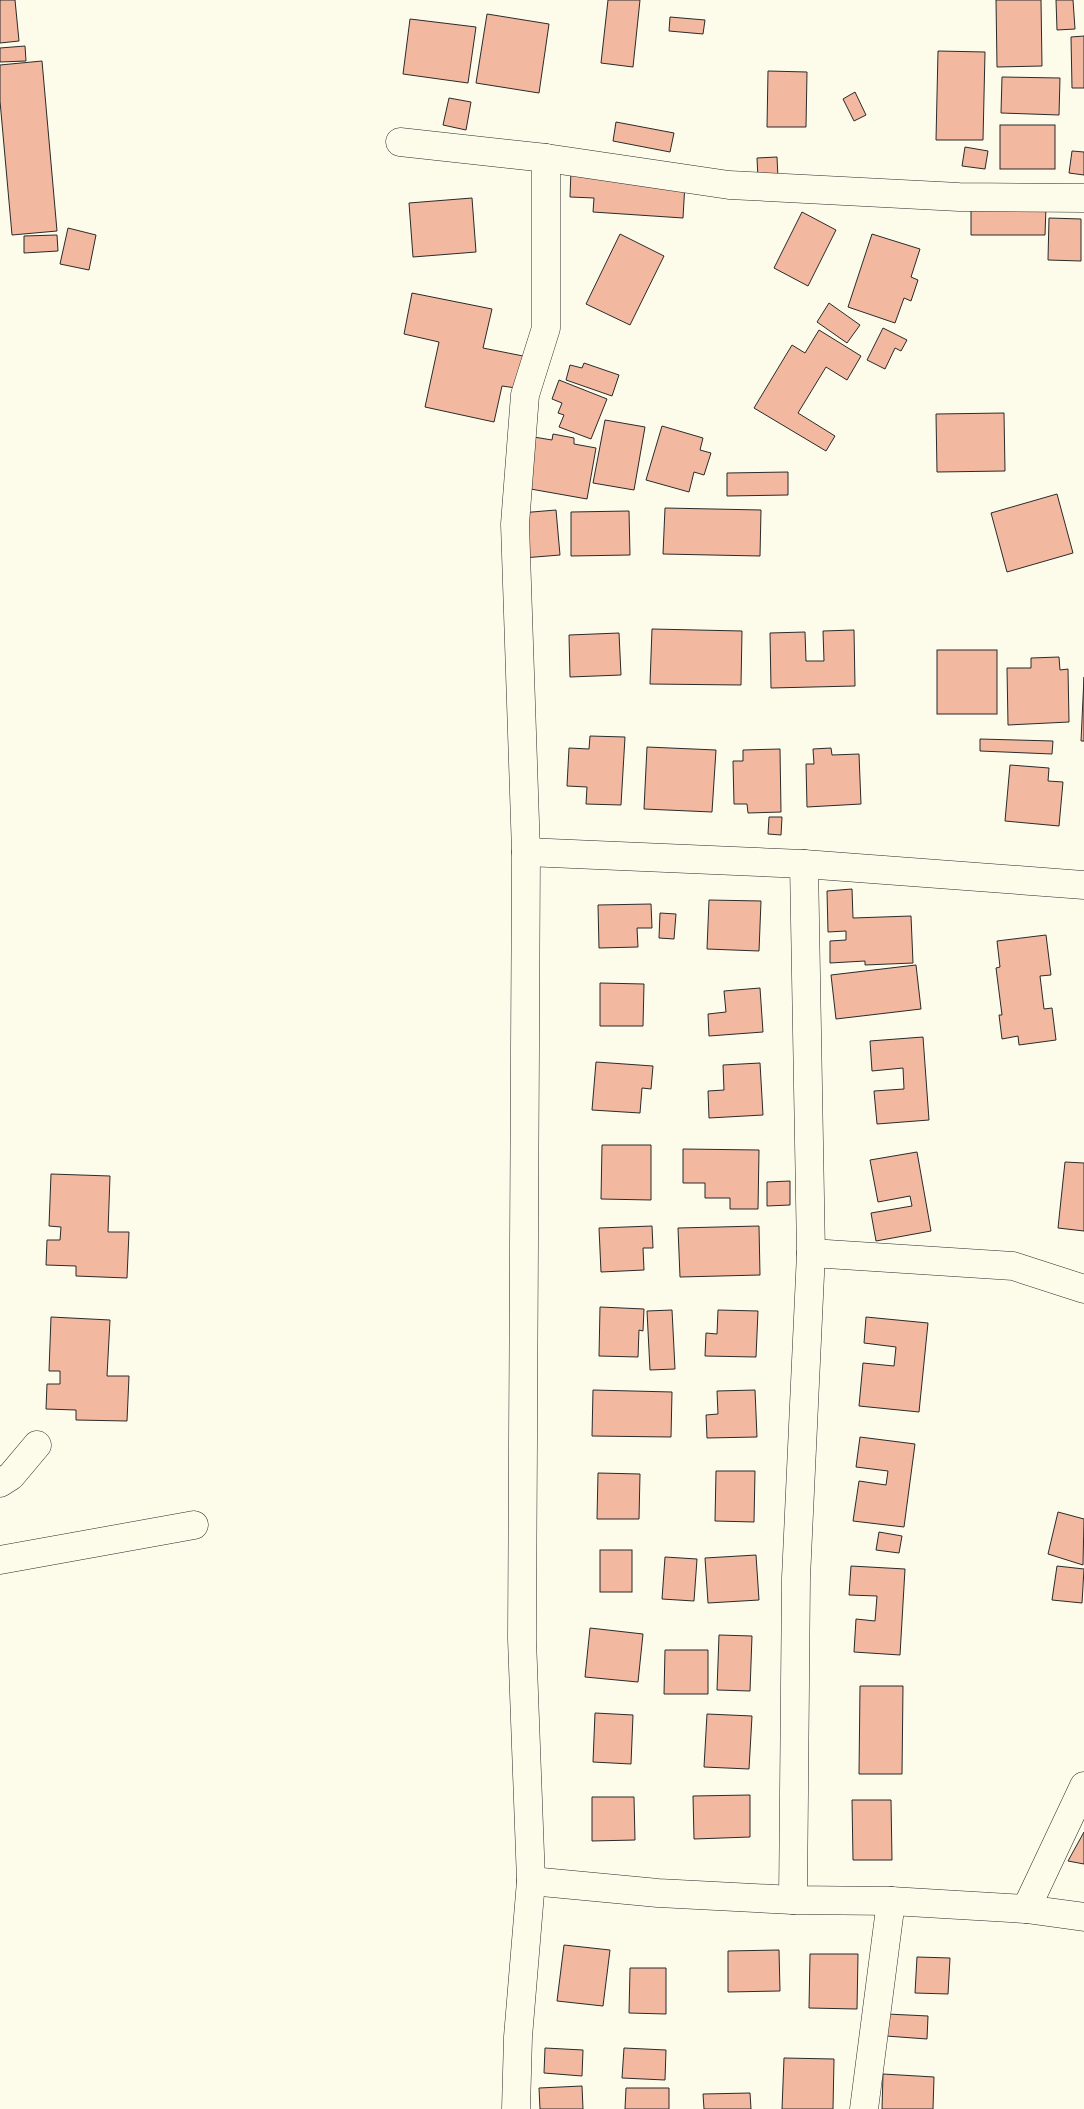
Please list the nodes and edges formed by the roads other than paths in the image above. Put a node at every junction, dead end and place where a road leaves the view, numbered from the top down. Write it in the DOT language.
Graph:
graph roads {
  1 [pos="400,142"];
  2 [pos="546,158"];
  3 [pos="1084,198"];
  4 [pos="526,852"];
  5 [pos="804,864"];
  6 [pos="1084,886"];
  7 [pos="811,1253"];
  8 [pos="1084,1289"];
  9 [pos="37,1445"];
  10 [pos="0,1483"];
  11 [pos="194,1525"];
  12 [pos="0,1560"];
  13 [pos="1084,1786"];
  14 [pos="531,1881"];
  15 [pos="793,1900"];
  16 [pos="891,1900"];
  17 [pos="1026,1909"];
  18 [pos="1084,1917"];
  19 [pos="516,2109"];
  20 [pos="864,2109"];
  1 -- 2 [label="street"];
  2 -- 3 [label="street"];
  2 -- 4 [label="street"];
  4 -- 5 [label="street"];
  4 -- 14 [label="street"];
  5 -- 6 [label="street"];
  5 -- 7 [label="street"];
  7 -- 8 [label="street"];
  7 -- 15 [label="street"];
  9 -- 10 [label="street"];
  11 -- 12 [label="street"];
  13 -- 17 [label="street"];
  14 -- 15 [label="street"];
  14 -- 19 [label="street"];
  15 -- 16 [label="street"];
  16 -- 17 [label="street"];
  16 -- 20 [label="street"];
  17 -- 18 [label="street"];
}
